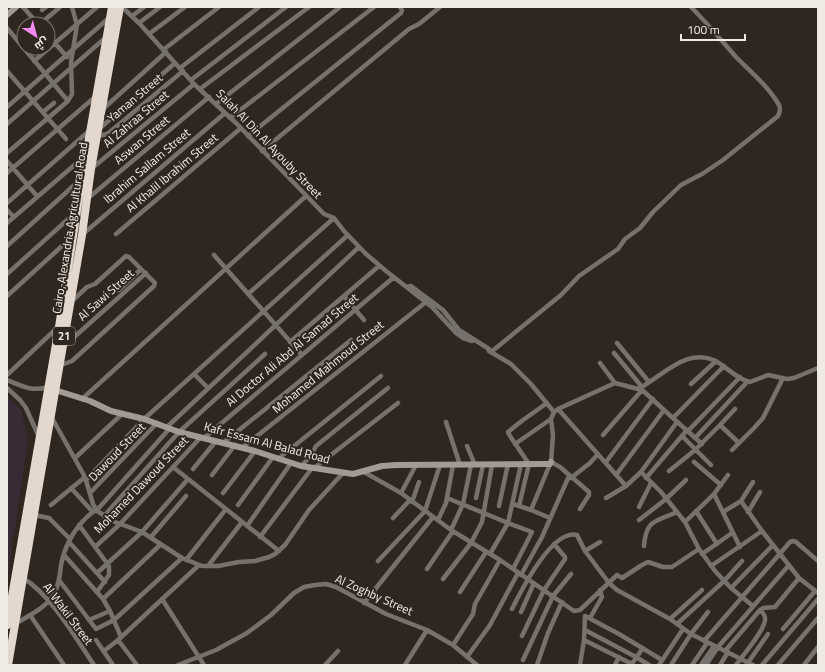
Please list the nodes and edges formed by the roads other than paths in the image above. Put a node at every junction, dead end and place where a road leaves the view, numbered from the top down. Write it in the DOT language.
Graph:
graph roads {
  1 [pos="16,7"];
  2 [pos="23,7"];
  3 [pos="60,7"];
  4 [pos="72,7"];
  5 [pos="98,7"];
  6 [pos="112,7"];
  7 [pos="121,7"];
  8 [pos="144,7"];
  9 [pos="160,7"];
  10 [pos="185,7"];
  11 [pos="219,7"];
  12 [pos="259,7"];
  13 [pos="286,7"];
  14 [pos="309,7"];
  15 [pos="340,7"];
  16 [pos="374,7"];
  17 [pos="400,7"];
  18 [pos="440,7"];
  19 [pos="691,7"];
  20 [pos="7,15"];
  21 [pos="31,16"];
  22 [pos="49,16"];
  23 [pos="132,16"];
  24 [pos="110,17"];
  25 [pos="139,23"];
  26 [pos="77,25"];
  27 [pos="7,28"];
  28 [pos="149,34"];
  29 [pos="107,36"];
  30 [pos="56,42"];
  31 [pos="56,44"];
  32 [pos="74,49"];
  33 [pos="164,51"];
  34 [pos="40,56"];
  35 [pos="66,56"];
  36 [pos="34,61"];
  37 [pos="175,63"];
  38 [pos="71,64"];
  39 [pos="181,69"];
  40 [pos="8,73"];
  41 [pos="45,74"];
  42 [pos="193,82"];
  43 [pos="53,83"];
  44 [pos="200,89"];
  45 [pos="25,91"];
  46 [pos="96,95"];
  47 [pos="209,97"];
  48 [pos="33,101"];
  49 [pos="68,101"];
  50 [pos="54,103"];
  51 [pos="216,104"];
  52 [pos="7,107"];
  53 [pos="103,109"];
  54 [pos="43,112"];
  55 [pos="225,114"];
  56 [pos="48,118"];
  57 [pos="230,118"];
  58 [pos="7,124"];
  59 [pos="241,128"];
  60 [pos="58,129"];
  61 [pos="96,131"];
  62 [pos="248,136"];
  63 [pos="66,139"];
  64 [pos="262,151"];
  65 [pos="7,153"];
  66 [pos="86,154"];
  67 [pos="7,161"];
  68 [pos="13,168"];
  69 [pos="91,169"];
  70 [pos="7,173"];
  71 [pos="82,178"];
  72 [pos="28,185"];
  73 [pos="38,196"];
  74 [pos="306,196"];
  75 [pos="87,199"];
  76 [pos="7,203"];
  77 [pos="7,210"];
  78 [pos="78,210"];
  79 [pos="14,218"];
  80 [pos="334,218"];
  81 [pos="7,223"];
  82 [pos="116,234"];
  83 [pos="78,235"];
  84 [pos="348,235"];
  85 [pos="7,246"];
  86 [pos="359,247"];
  87 [pos="214,255"];
  88 [pos="379,266"];
  89 [pos="141,269"];
  90 [pos="226,269"];
  91 [pos="7,274"];
  92 [pos="146,274"];
  93 [pos="394,277"];
  94 [pos="407,287"];
  95 [pos="248,294"];
  96 [pos="7,296"];
  97 [pos="344,296"];
  98 [pos="99,302"];
  99 [pos="426,302"];
  100 [pos="70,303"];
  101 [pos="355,310"];
  102 [pos="263,311"];
  103 [pos="364,320"];
  104 [pos="276,325"];
  105 [pos="59,327"];
  106 [pos="351,340"];
  107 [pos="290,342"];
  108 [pos="617,343"];
  109 [pos="62,348"];
  110 [pos="491,352"];
  111 [pos="614,353"];
  112 [pos="265,354"];
  113 [pos="302,355"];
  114 [pos="716,361"];
  115 [pos="600,363"];
  116 [pos="59,364"];
  117 [pos="724,366"];
  118 [pos="818,368"];
  119 [pos="194,374"];
  120 [pos="7,375"];
  121 [pos="381,376"];
  122 [pos="740,377"];
  123 [pos="783,378"];
  124 [pos="7,380"];
  125 [pos="649,382"];
  126 [pos="747,382"];
  127 [pos="615,383"];
  128 [pos="691,384"];
  129 [pos="7,388"];
  130 [pos="52,388"];
  131 [pos="208,388"];
  132 [pos="388,388"];
  133 [pos="641,388"];
  134 [pos="82,399"];
  135 [pos="653,399"];
  136 [pos="398,403"];
  137 [pos="547,403"];
  138 [pos="735,409"];
  139 [pos="664,410"];
  140 [pos="556,411"];
  141 [pos="122,414"];
  142 [pos="51,416"];
  143 [pos="144,419"];
  144 [pos="551,419"];
  145 [pos="675,420"];
  146 [pos="446,422"];
  147 [pos="157,424"];
  148 [pos="720,426"];
  149 [pos="169,428"];
  150 [pos="688,431"];
  151 [pos="179,432"];
  152 [pos="603,435"];
  153 [pos="682,436"];
  154 [pos="39,437"];
  155 [pos="202,437"];
  156 [pos="695,438"];
  157 [pos="216,441"];
  158 [pos="223,443"];
  159 [pos="739,443"];
  160 [pos="515,444"];
  161 [pos="702,444"];
  162 [pos="235,446"];
  163 [pos="467,446"];
  164 [pos="243,448"];
  165 [pos="695,450"];
  166 [pos="732,450"];
  167 [pos="255,451"];
  168 [pos="598,454"];
  169 [pos="75,458"];
  170 [pos="275,458"];
  171 [pos="606,462"];
  172 [pos="694,462"];
  173 [pos="291,463"];
  174 [pos="551,463"];
  175 [pos="508,464"];
  176 [pos="521,464"];
  177 [pos="529,464"];
  178 [pos="416,465"];
  179 [pos="440,465"];
  180 [pos="457,465"];
  181 [pos="473,465"];
  182 [pos="483,465"];
  183 [pos="492,465"];
  184 [pos="711,465"];
  185 [pos="301,466"];
  186 [pos="173,467"];
  187 [pos="313,468"];
  188 [pos="192,469"];
  189 [pos="668,471"];
  190 [pos="364,472"];
  191 [pos="641,472"];
  192 [pos="343,473"];
  193 [pos="212,475"];
  194 [pos="616,475"];
  195 [pos="728,475"];
  196 [pos="570,477"];
  197 [pos="646,478"];
  198 [pos="85,479"];
  199 [pos="188,479"];
  200 [pos="686,480"];
  201 [pos="419,482"];
  202 [pos="753,482"];
  203 [pos="651,483"];
  204 [pos="721,485"];
  205 [pos="626,486"];
  206 [pos="71,488"];
  207 [pos="760,492"];
  208 [pos="223,493"];
  209 [pos="401,493"];
  210 [pos="90,494"];
  211 [pos="714,494"];
  212 [pos="186,496"];
  213 [pos="447,498"];
  214 [pos="476,498"];
  215 [pos="606,498"];
  216 [pos="666,499"];
  217 [pos="411,501"];
  218 [pos="741,501"];
  219 [pos="51,504"];
  220 [pos="463,504"];
  221 [pos="513,504"];
  222 [pos="238,505"];
  223 [pos="500,506"];
  224 [pos="519,506"];
  225 [pos="639,507"];
  226 [pos="580,508"];
  227 [pos="226,509"];
  228 [pos="94,510"];
  229 [pos="531,510"];
  230 [pos="425,511"];
  231 [pos="696,511"];
  232 [pos="676,512"];
  233 [pos="723,512"];
  234 [pos="748,512"];
  235 [pos="484,513"];
  236 [pos="104,516"];
  237 [pos="31,518"];
  238 [pos="393,518"];
  239 [pos="550,518"];
  240 [pos="435,519"];
  241 [pos="639,520"];
  242 [pos="242,522"];
  243 [pos="685,522"];
  244 [pos="508,523"];
  245 [pos="120,524"];
  246 [pos="79,525"];
  247 [pos="247,526"];
  248 [pos="452,530"];
  249 [pos="762,531"];
  250 [pos="142,532"];
  251 [pos="732,533"];
  252 [pos="151,537"];
  253 [pos="260,537"];
  254 [pos="69,541"];
  255 [pos="600,542"];
  256 [pos="471,543"];
  257 [pos="161,544"];
  258 [pos="554,544"];
  259 [pos="717,544"];
  260 [pos="773,544"];
  261 [pos="644,546"];
  262 [pos="96,547"];
  263 [pos="740,547"];
  264 [pos="699,549"];
  265 [pos="279,551"];
  266 [pos="585,551"];
  267 [pos="488,553"];
  268 [pos="702,554"];
  269 [pos="780,554"];
  270 [pos="64,555"];
  271 [pos="22,559"];
  272 [pos="184,559"];
  273 [pos="500,560"];
  274 [pos="378,561"];
  275 [pos="742,561"];
  276 [pos="818,561"];
  277 [pos="108,564"];
  278 [pos="199,565"];
  279 [pos="789,565"];
  280 [pos="208,566"];
  281 [pos="711,566"];
  282 [pos="427,569"];
  283 [pos="513,569"];
  284 [pos="97,573"];
  285 [pos="520,574"];
  286 [pos="571,574"];
  287 [pos="23,578"];
  288 [pos="799,578"];
  289 [pos="443,579"];
  290 [pos="528,579"];
  291 [pos="59,580"];
  292 [pos="724,581"];
  293 [pos="105,582"];
  294 [pos="609,583"];
  295 [pos="534,584"];
  296 [pos="731,588"];
  297 [pos="544,590"];
  298 [pos="600,590"];
  299 [pos="702,590"];
  300 [pos="97,592"];
  301 [pos="460,592"];
  302 [pos="816,592"];
  303 [pos="553,596"];
  304 [pos="742,597"];
  305 [pos="103,599"];
  306 [pos="162,599"];
  307 [pos="818,599"];
  308 [pos="49,601"];
  309 [pos="562,602"];
  310 [pos="364,603"];
  311 [pos="753,606"];
  312 [pos="512,609"];
  313 [pos="760,610"];
  314 [pos="110,611"];
  315 [pos="521,612"];
  316 [pos="708,612"];
  317 [pos="30,615"];
  318 [pos="590,618"];
  319 [pos="818,618"];
  320 [pos="670,619"];
  321 [pos="89,620"];
  322 [pos="114,620"];
  323 [pos="677,624"];
  324 [pos="11,625"];
  325 [pos="683,629"];
  326 [pos="783,629"];
  327 [pos="427,630"];
  328 [pos="585,630"];
  329 [pos="692,634"];
  330 [pos="768,634"];
  331 [pos="522,636"];
  332 [pos="120,638"];
  333 [pos="96,640"];
  334 [pos="584,640"];
  335 [pos="706,642"];
  336 [pos="453,645"];
  337 [pos="716,646"];
  338 [pos="818,647"];
  339 [pos="643,648"];
  340 [pos="104,651"];
  341 [pos="338,651"];
  342 [pos="727,652"];
  343 [pos="200,656"];
  344 [pos="467,657"];
  345 [pos="619,657"];
  346 [pos="636,657"];
  347 [pos="740,658"];
  348 [pos="522,660"];
  349 [pos="662,660"];
  350 [pos="749,664"];
  351 [pos="8,665"];
  352 [pos="64,665"];
  353 [pos="94,665"];
  354 [pos="113,665"];
  355 [pos="136,665"];
  356 [pos="178,665"];
  357 [pos="204,665"];
  358 [pos="325,665"];
  359 [pos="405,665"];
  360 [pos="477,665"];
  361 [pos="537,665"];
  362 [pos="580,665"];
  363 [pos="615,665"];
  364 [pos="631,665"];
  365 [pos="649,665"];
  366 [pos="659,665"];
  367 [pos="671,665"];
  368 [pos="692,665"];
  369 [pos="701,665"];
  370 [pos="706,665"];
  371 [pos="720,665"];
  372 [pos="736,665"];
  373 [pos="762,665"];
  374 [pos="778,665"];
  375 [pos="804,665"];
  1 -- 20 [label="street"];
  2 -- 21 [label="street"];
  3 -- 22 [label="street"];
  4 -- 26 [label="street"];
  5 -- 26 [label="street"];
  6 -- 24 [label="highway, Cairo, Alexandria Agricultural Road / 21"];
  7 -- 23 [label="street, Salah Al Din Al Ayouby Street"];
  7 -- 53 [label="highway, Cairo, Alexandria Agricultural Road / 21"];
  8 -- 23 [label="street"];
  9 -- 25 [label="street"];
  10 -- 28 [label="street"];
  11 -- 33 [label="street"];
  12 -- 39 [label="street, Yaman Street"];
  13 -- 42 [label="street, Al Zahraa Street"];
  14 -- 44 [label="street"];
  15 -- 51 [label="street"];
  16 -- 57 [label="street"];
  17 -- 62 [label="street"];
  18 -- 64 [label="street"];
  19 -- 110 [label="street"];
  23 -- 25 [label="street, Salah Al Din Al Ayouby Street"];
  24 -- 29 [label="highway, Cairo, Alexandria Agricultural Road / 21"];
  24 -- 32 [label="street"];
  25 -- 28 [label="street, Salah Al Din Al Ayouby Street"];
  26 -- 30 [label="street"];
  26 -- 32 [label="street"];
  27 -- 36 [label="street"];
  28 -- 33 [label="street, Salah Al Din Al Ayouby Street"];
  29 -- 38 [label="street"];
  29 -- 46 [label="highway, Cairo, Alexandria Agricultural Road / 21"];
  31 -- 35 [label="street"];
  32 -- 35 [label="street"];
  32 -- 38 [label="street"];
  33 -- 37 [label="street, Salah Al Din Al Ayouby Street"];
  33 -- 53 [label="street"];
  34 -- 36 [label="street"];
  35 -- 38 [label="street"];
  35 -- 41 [label="street"];
  36 -- 41 [label="street"];
  37 -- 39 [label="street, Salah Al Din Al Ayouby Street"];
  37 -- 61 [label="street"];
  38 -- 43 [label="street"];
  38 -- 49 [label="street"];
  39 -- 42 [label="street, Salah Al Din Al Ayouby Street"];
  39 -- 61 [label="street, Yaman Street"];
  40 -- 45 [label="street"];
  41 -- 43 [label="street"];
  41 -- 45 [label="street"];
  42 -- 44 [label="street, Salah Al Din Al Ayouby Street"];
  42 -- 69 [label="street, Al Zahraa Street"];
  43 -- 48 [label="street"];
  43 -- 49 [label="street"];
  44 -- 47 [label="street, Salah Al Din Al Ayouby Street"];
  45 -- 48 [label="street"];
  45 -- 52 [label="street"];
  46 -- 60 [label="street"];
  46 -- 61 [label="highway, Cairo, Alexandria Agricultural Road / 21"];
  47 -- 51 [label="street, Salah Al Din Al Ayouby Street"];
  47 -- 75 [label="street, Aswan Street"];
  48 -- 54 [label="street"];
  48 -- 58 [label="street"];
  49 -- 56 [label="street"];
  50 -- 54 [label="street"];
  51 -- 55 [label="street, Salah Al Din Al Ayouby Street"];
  53 -- 61 [label="highway, Cairo, Alexandria Agricultural Road / 21"];
  54 -- 56 [label="street"];
  55 -- 57 [label="street, Salah Al Din Al Ayouby Street"];
  55 -- 83 [label="street, Ibrahim Sallam Street"];
  56 -- 60 [label="street"];
  56 -- 65 [label="street"];
  57 -- 59 [label="street, Salah Al Din Al Ayouby Street"];
  59 -- 62 [label="street, Salah Al Din Al Ayouby Street"];
  59 -- 82 [label="street, Al Khalil Ibrahim Street"];
  60 -- 63 [label="street"];
  60 -- 68 [label="street"];
  61 -- 66 [label="highway, Cairo, Alexandria Agricultural Road / 21"];
  61 -- 69 [label="highway, Cairo, Alexandria Agricultural Road / 21"];
  61 -- 72 [label="street"];
  62 -- 64 [label="street, Salah Al Din Al Ayouby Street"];
  64 -- 74 [label="street, Salah Al Din Al Ayouby Street"];
  66 -- 71 [label="highway, Cairo, Alexandria Agricultural Road / 21"];
  66 -- 73 [label="street"];
  67 -- 68 [label="street"];
  68 -- 70 [label="street"];
  68 -- 72 [label="street"];
  69 -- 75 [label="highway, Cairo, Alexandria Agricultural Road / 21"];
  71 -- 78 [label="highway, Cairo, Alexandria Agricultural Road / 21"];
  71 -- 85 [label="street"];
  72 -- 73 [label="street"];
  72 -- 76 [label="street"];
  73 -- 79 [label="street"];
  74 -- 80 [label="street, Salah Al Din Al Ayouby Street"];
  74 -- 90 [label="street"];
  75 -- 83 [label="highway, Cairo, Alexandria Agricultural Road / 21"];
  77 -- 79 [label="street"];
  78 -- 83 [label="highway, Cairo, Alexandria Agricultural Road / 21"];
  78 -- 91 [label="street"];
  79 -- 81 [label="street"];
  80 -- 84 [label="street, Salah Al Din Al Ayouby Street"];
  80 -- 95 [label="street"];
  83 -- 96 [label="street, Ibrahim Sallam Street"];
  83 -- 100 [label="highway, Cairo, Alexandria Agricultural Road / 21"];
  83 -- 105 [label="highway, Cairo, Alexandria Agricultural Road / 21"];
  84 -- 86 [label="street, Salah Al Din Al Ayouby Street"];
  84 -- 102 [label="street"];
  86 -- 88 [label="street, Salah Al Din Al Ayouby Street"];
  86 -- 104 [label="street"];
  87 -- 90 [label="street"];
  88 -- 93 [label="street, Salah Al Din Al Ayouby Street"];
  88 -- 97 [label="street"];
  89 -- 92 [label="street"];
  89 -- 98 [label="street"];
  89 -- 100 [label="street"];
  90 -- 95 [label="street"];
  90 -- 134 [label="street"];
  92 -- 109 [label="street, Al Sawi Street"];
  92 -- 116 [label="street"];
  93 -- 94 [label="street, Salah Al Din Al Ayouby Street"];
  93 -- 101 [label="street, Al Doctor Ali Abd Al Samad Street"];
  94 -- 99 [label="street, Salah Al Din Al Ayouby Street"];
  94 -- 110 [label="street, Salah Al Din Al Ayouby Street"];
  95 -- 102 [label="street"];
  97 -- 101 [label="street"];
  97 -- 107 [label="street"];
  99 -- 110 [label="street, Salah Al Din Al Ayouby Street"];
  99 -- 164 [label="street, Mohamed Mahmoud Street"];
  100 -- 109 [label="highway, Cairo, Alexandria Agricultural Road / 21"];
  101 -- 103 [label="street"];
  101 -- 113 [label="street, Al Doctor Ali Abd Al Samad Street"];
  102 -- 104 [label="street"];
  102 -- 119 [label="street"];
  104 -- 107 [label="street"];
  104 -- 131 [label="street"];
  105 -- 120 [label="street"];
  105 -- 130 [label="highway, Cairo, Alexandria Agricultural Road / 21"];
  106 -- 158 [label="street"];
  107 -- 113 [label="street"];
  108 -- 125 [label="street"];
  109 -- 116 [label="highway, Cairo, Alexandria Agricultural Road / 21"];
  110 -- 137 [label="street, Salah Al Din Al Ayouby Street"];
  111 -- 133 [label="street"];
  112 -- 151 [label="street"];
  113 -- 155 [label="street, Al Doctor Ali Abd Al Samad Street"];
  114 -- 117 [label="street"];
  114 -- 125 [label="street"];
  114 -- 128 [label="street"];
  115 -- 127 [label="street"];
  116 -- 130 [label="highway, Cairo, Alexandria Agricultural Road / 21"];
  117 -- 122 [label="street"];
  117 -- 145 [label="street"];
  118 -- 123 [label="street"];
  119 -- 131 [label="street"];
  119 -- 143 [label="street"];
  121 -- 170 [label="street"];
  122 -- 126 [label="street"];
  122 -- 150 [label="street"];
  123 -- 126 [label="street"];
  123 -- 159 [label="street"];
  124 -- 130 [label="street"];
  125 -- 133 [label="street"];
  126 -- 156 [label="street"];
  127 -- 133 [label="street"];
  127 -- 140 [label="street"];
  129 -- 154 [label="street"];
  130 -- 134 [label="street, Kafr Essam Al Balad Road"];
  130 -- 142 [label="highway, Cairo, Alexandria Agricultural Road / 21"];
  130 -- 154 [label="highway, Cairo, Alexandria Agricultural Road / 21"];
  131 -- 149 [label="street"];
  132 -- 185 [label="street"];
  133 -- 135 [label="street"];
  133 -- 152 [label="street"];
  134 -- 141 [label="street, Kafr Essam Al Balad Road"];
  135 -- 139 [label="street"];
  135 -- 171 [label="street"];
  136 -- 187 [label="street"];
  137 -- 140 [label="street, Salah Al Din Al Ayouby Street"];
  137 -- 160 [label="street"];
  138 -- 148 [label="street"];
  139 -- 145 [label="street"];
  139 -- 194 [label="street"];
  140 -- 144 [label="street"];
  140 -- 168 [label="street, Salah Al Din Al Ayouby Street"];
  141 -- 143 [label="street, Kafr Essam Al Balad Road"];
  141 -- 169 [label="street"];
  142 -- 169 [label="street"];
  142 -- 237 [label="highway, Cairo, Alexandria Agricultural Road / 21"];
  143 -- 147 [label="street, Kafr Essam Al Balad Road"];
  143 -- 198 [label="street"];
  144 -- 160 [label="street"];
  144 -- 174 [label="street"];
  145 -- 150 [label="street"];
  145 -- 191 [label="street"];
  146 -- 180 [label="street"];
  147 -- 149 [label="street, Kafr Essam Al Balad Road"];
  147 -- 210 [label="street, Dawoud Street"];
  148 -- 159 [label="street"];
  148 -- 161 [label="street"];
  149 -- 151 [label="street, Kafr Essam Al Balad Road"];
  149 -- 228 [label="street"];
  150 -- 153 [label="street"];
  150 -- 156 [label="street"];
  151 -- 155 [label="street, Kafr Essam Al Balad Road"];
  151 -- 236 [label="street"];
  153 -- 165 [label="street"];
  153 -- 197 [label="street"];
  154 -- 237 [label="highway, Cairo, Alexandria Agricultural Road / 21"];
  155 -- 157 [label="street, Kafr Essam Al Balad Road"];
  155 -- 186 [label="street, Mohamed Dawoud Street"];
  156 -- 161 [label="street"];
  157 -- 158 [label="street, Kafr Essam Al Balad Road"];
  157 -- 188 [label="street"];
  158 -- 162 [label="street, Kafr Essam Al Balad Road"];
  159 -- 166 [label="street"];
  160 -- 177 [label="street"];
  161 -- 165 [label="street"];
  162 -- 164 [label="street, Kafr Essam Al Balad Road"];
  162 -- 193 [label="street"];
  163 -- 181 [label="street"];
  164 -- 167 [label="street, Kafr Essam Al Balad Road"];
  165 -- 184 [label="street"];
  165 -- 189 [label="street"];
  167 -- 170 [label="street, Kafr Essam Al Balad Road"];
  167 -- 208 [label="street"];
  168 -- 171 [label="street, Salah Al Din Al Ayouby Street"];
  168 -- 196 [label="street"];
  169 -- 198 [label="street"];
  170 -- 173 [label="street, Kafr Essam Al Balad Road"];
  170 -- 222 [label="street"];
  171 -- 194 [label="street, Salah Al Din Al Ayouby Street"];
  172 -- 204 [label="street"];
  173 -- 185 [label="street, Kafr Essam Al Balad Road"];
  173 -- 247 [label="street"];
  174 -- 177 [label="street, Kafr Essam Al Balad Road"];
  174 -- 196 [label="street"];
  174 -- 229 [label="street"];
  175 -- 176 [label="street, Kafr Essam Al Balad Road"];
  175 -- 183 [label="street, Kafr Essam Al Balad Road"];
  175 -- 223 [label="street"];
  176 -- 177 [label="street, Kafr Essam Al Balad Road"];
  176 -- 221 [label="street"];
  177 -- 224 [label="street"];
  178 -- 179 [label="street, Kafr Essam Al Balad Road"];
  178 -- 190 [label="street, Kafr Essam Al Balad Road"];
  178 -- 209 [label="street"];
  179 -- 180 [label="street, Kafr Essam Al Balad Road"];
  179 -- 230 [label="street"];
  180 -- 181 [label="street, Kafr Essam Al Balad Road"];
  180 -- 213 [label="street"];
  181 -- 182 [label="street, Kafr Essam Al Balad Road"];
  181 -- 220 [label="street"];
  182 -- 183 [label="street, Kafr Essam Al Balad Road"];
  182 -- 214 [label="street"];
  183 -- 235 [label="street"];
  185 -- 187 [label="street, Kafr Essam Al Balad Road"];
  186 -- 199 [label="street"];
  186 -- 245 [label="street, Mohamed Dawoud Street"];
  187 -- 192 [label="street, Kafr Essam Al Balad Road"];
  187 -- 253 [label="street"];
  190 -- 192 [label="street, Kafr Essam Al Balad Road"];
  190 -- 209 [label="street"];
  191 -- 197 [label="street"];
  191 -- 205 [label="street"];
  192 -- 265 [label="street"];
  194 -- 205 [label="street, Salah Al Din Al Ayouby Street"];
  195 -- 204 [label="street"];
  196 -- 226 [label="street"];
  196 -- 239 [label="street"];
  197 -- 203 [label="street"];
  198 -- 206 [label="street"];
  198 -- 210 [label="street"];
  199 -- 227 [label="street"];
  199 -- 250 [label="street"];
  200 -- 216 [label="street"];
  201 -- 217 [label="street"];
  202 -- 218 [label="street"];
  203 -- 216 [label="street"];
  203 -- 225 [label="street"];
  204 -- 211 [label="street"];
  205 -- 215 [label="street"];
  206 -- 219 [label="street"];
  206 -- 228 [label="street"];
  207 -- 234 [label="street"];
  209 -- 217 [label="street"];
  210 -- 228 [label="street"];
  211 -- 231 [label="street"];
  211 -- 233 [label="street"];
  212 -- 252 [label="street"];
  213 -- 220 [label="street"];
  213 -- 240 [label="street"];
  216 -- 232 [label="street"];
  216 -- 241 [label="street"];
  217 -- 230 [label="street"];
  217 -- 238 [label="street"];
  218 -- 233 [label="street"];
  218 -- 234 [label="street"];
  220 -- 235 [label="street"];
  220 -- 248 [label="street"];
  221 -- 224 [label="street"];
  221 -- 244 [label="street"];
  224 -- 229 [label="street"];
  227 -- 242 [label="street"];
  227 -- 272 [label="street"];
  228 -- 236 [label="street"];
  228 -- 246 [label="street"];
  229 -- 239 [label="street"];
  230 -- 240 [label="street"];
  230 -- 274 [label="street"];
  231 -- 243 [label="street"];
  231 -- 259 [label="street"];
  232 -- 243 [label="street"];
  232 -- 261 [label="street"];
  233 -- 251 [label="street"];
  234 -- 249 [label="street"];
  235 -- 244 [label="street"];
  235 -- 256 [label="street"];
  236 -- 245 [label="street"];
  237 -- 254 [label="street"];
  237 -- 271 [label="highway, Cairo, Alexandria Agricultural Road / 21"];
  239 -- 285 [label="street"];
  240 -- 248 [label="street"];
  240 -- 310 [label="street"];
  242 -- 247 [label="street"];
  242 -- 280 [label="street"];
  243 -- 264 [label="street"];
  244 -- 267 [label="street"];
  244 -- 283 [label="street"];
  245 -- 250 [label="street"];
  245 -- 262 [label="street, Mohamed Dawoud Street"];
  246 -- 254 [label="street"];
  246 -- 262 [label="street"];
  247 -- 253 [label="street"];
  248 -- 256 [label="street"];
  248 -- 282 [label="street"];
  249 -- 260 [label="street"];
  249 -- 263 [label="street"];
  250 -- 252 [label="street"];
  250 -- 277 [label="street"];
  251 -- 259 [label="street"];
  251 -- 263 [label="street"];
  252 -- 257 [label="street"];
  253 -- 265 [label="street"];
  254 -- 270 [label="street"];
  254 -- 284 [label="street"];
  255 -- 266 [label="street"];
  256 -- 267 [label="street"];
  256 -- 289 [label="street"];
  257 -- 272 [label="street"];
  257 -- 305 [label="street"];
  258 -- 266 [label="street"];
  258 -- 290 [label="street"];
  258 -- 297 [label="street"];
  259 -- 268 [label="street"];
  260 -- 269 [label="street"];
  260 -- 296 [label="street"];
  262 -- 277 [label="street"];
  263 -- 281 [label="street"];
  264 -- 268 [label="street"];
  264 -- 294 [label="street"];
  265 -- 280 [label="street"];
  266 -- 294 [label="street"];
  267 -- 273 [label="street"];
  267 -- 301 [label="street"];
  268 -- 281 [label="street"];
  269 -- 276 [label="street"];
  269 -- 279 [label="street"];
  269 -- 304 [label="street"];
  270 -- 291 [label="street"];
  270 -- 300 [label="street"];
  271 -- 287 [label="highway, Cairo, Alexandria Agricultural Road / 21"];
  271 -- 324 [label="highway, Cairo, Alexandria Agricultural Road / 21"];
  272 -- 278 [label="street"];
  272 -- 322 [label="street"];
  273 -- 283 [label="street"];
  273 -- 336 [label="street"];
  275 -- 292 [label="street"];
  277 -- 284 [label="street"];
  277 -- 293 [label="street"];
  278 -- 280 [label="street"];
  278 -- 306 [label="street"];
  279 -- 288 [label="street"];
  279 -- 311 [label="street"];
  281 -- 292 [label="street"];
  283 -- 285 [label="street"];
  284 -- 293 [label="street"];
  285 -- 290 [label="street"];
  285 -- 344 [label="street"];
  286 -- 303 [label="street"];
  287 -- 308 [label="street, Al Wakil Street"];
  287 -- 324 [label="highway, Cairo, Alexandria Agricultural Road / 21"];
  288 -- 302 [label="street"];
  288 -- 313 [label="street"];
  290 -- 295 [label="street"];
  290 -- 312 [label="street"];
  291 -- 308 [label="street"];
  291 -- 321 [label="street"];
  292 -- 296 [label="street"];
  292 -- 323 [label="street"];
  293 -- 300 [label="street"];
  294 -- 298 [label="street"];
  294 -- 320 [label="street"];
  295 -- 297 [label="street"];
  295 -- 315 [label="street"];
  296 -- 304 [label="street"];
  297 -- 303 [label="street"];
  297 -- 331 [label="street"];
  298 -- 309 [label="street"];
  298 -- 318 [label="street"];
  299 -- 320 [label="street"];
  300 -- 305 [label="street"];
  302 -- 326 [label="street"];
  303 -- 309 [label="street"];
  303 -- 348 [label="street"];
  304 -- 311 [label="street"];
  304 -- 335 [label="street"];
  305 -- 314 [label="street"];
  306 -- 332 [label="street"];
  306 -- 343 [label="street"];
  307 -- 373 [label="street"];
  308 -- 317 [label="street"];
  308 -- 353 [label="street, Al Wakil Street"];
  309 -- 361 [label="street"];
  310 -- 327 [label="street, Al Zoghby Street"];
  310 -- 343 [label="street, Al Zoghby Street"];
  311 -- 337 [label="street"];
  313 -- 342 [label="street"];
  313 -- 347 [label="street"];
  314 -- 321 [label="street"];
  314 -- 322 [label="street"];
  316 -- 329 [label="street"];
  317 -- 324 [label="street"];
  317 -- 352 [label="street"];
  318 -- 328 [label="street"];
  318 -- 339 [label="street"];
  319 -- 374 [label="street"];
  320 -- 323 [label="street"];
  321 -- 322 [label="street"];
  322 -- 332 [label="street"];
  323 -- 325 [label="street"];
  324 -- 351 [label="highway, Cairo, Alexandria Agricultural Road / 21"];
  325 -- 329 [label="street"];
  325 -- 349 [label="street"];
  327 -- 336 [label="street, Al Zoghby Street"];
  327 -- 359 [label="street"];
  328 -- 334 [label="street"];
  328 -- 346 [label="street"];
  329 -- 335 [label="street"];
  329 -- 367 [label="street"];
  330 -- 350 [label="street"];
  332 -- 340 [label="street"];
  332 -- 355 [label="street"];
  333 -- 340 [label="street"];
  334 -- 345 [label="street"];
  334 -- 362 [label="street"];
  335 -- 337 [label="street"];
  335 -- 368 [label="street"];
  336 -- 344 [label="street, Al Zoghby Street"];
  337 -- 342 [label="street"];
  337 -- 369 [label="street"];
  337 -- 370 [label="street"];
  338 -- 375 [label="street"];
  339 -- 346 [label="street"];
  339 -- 349 [label="street"];
  340 -- 354 [label="street"];
  341 -- 358 [label="street"];
  342 -- 347 [label="street"];
  342 -- 371 [label="street"];
  343 -- 356 [label="street, Al Zoghby Street"];
  343 -- 357 [label="street"];
  344 -- 360 [label="street, Al Zoghby Street"];
  345 -- 363 [label="street"];
  345 -- 364 [label="street"];
  346 -- 364 [label="street"];
  346 -- 365 [label="street"];
  347 -- 350 [label="street"];
  347 -- 372 [label="street"];
  349 -- 366 [label="street"];
}
